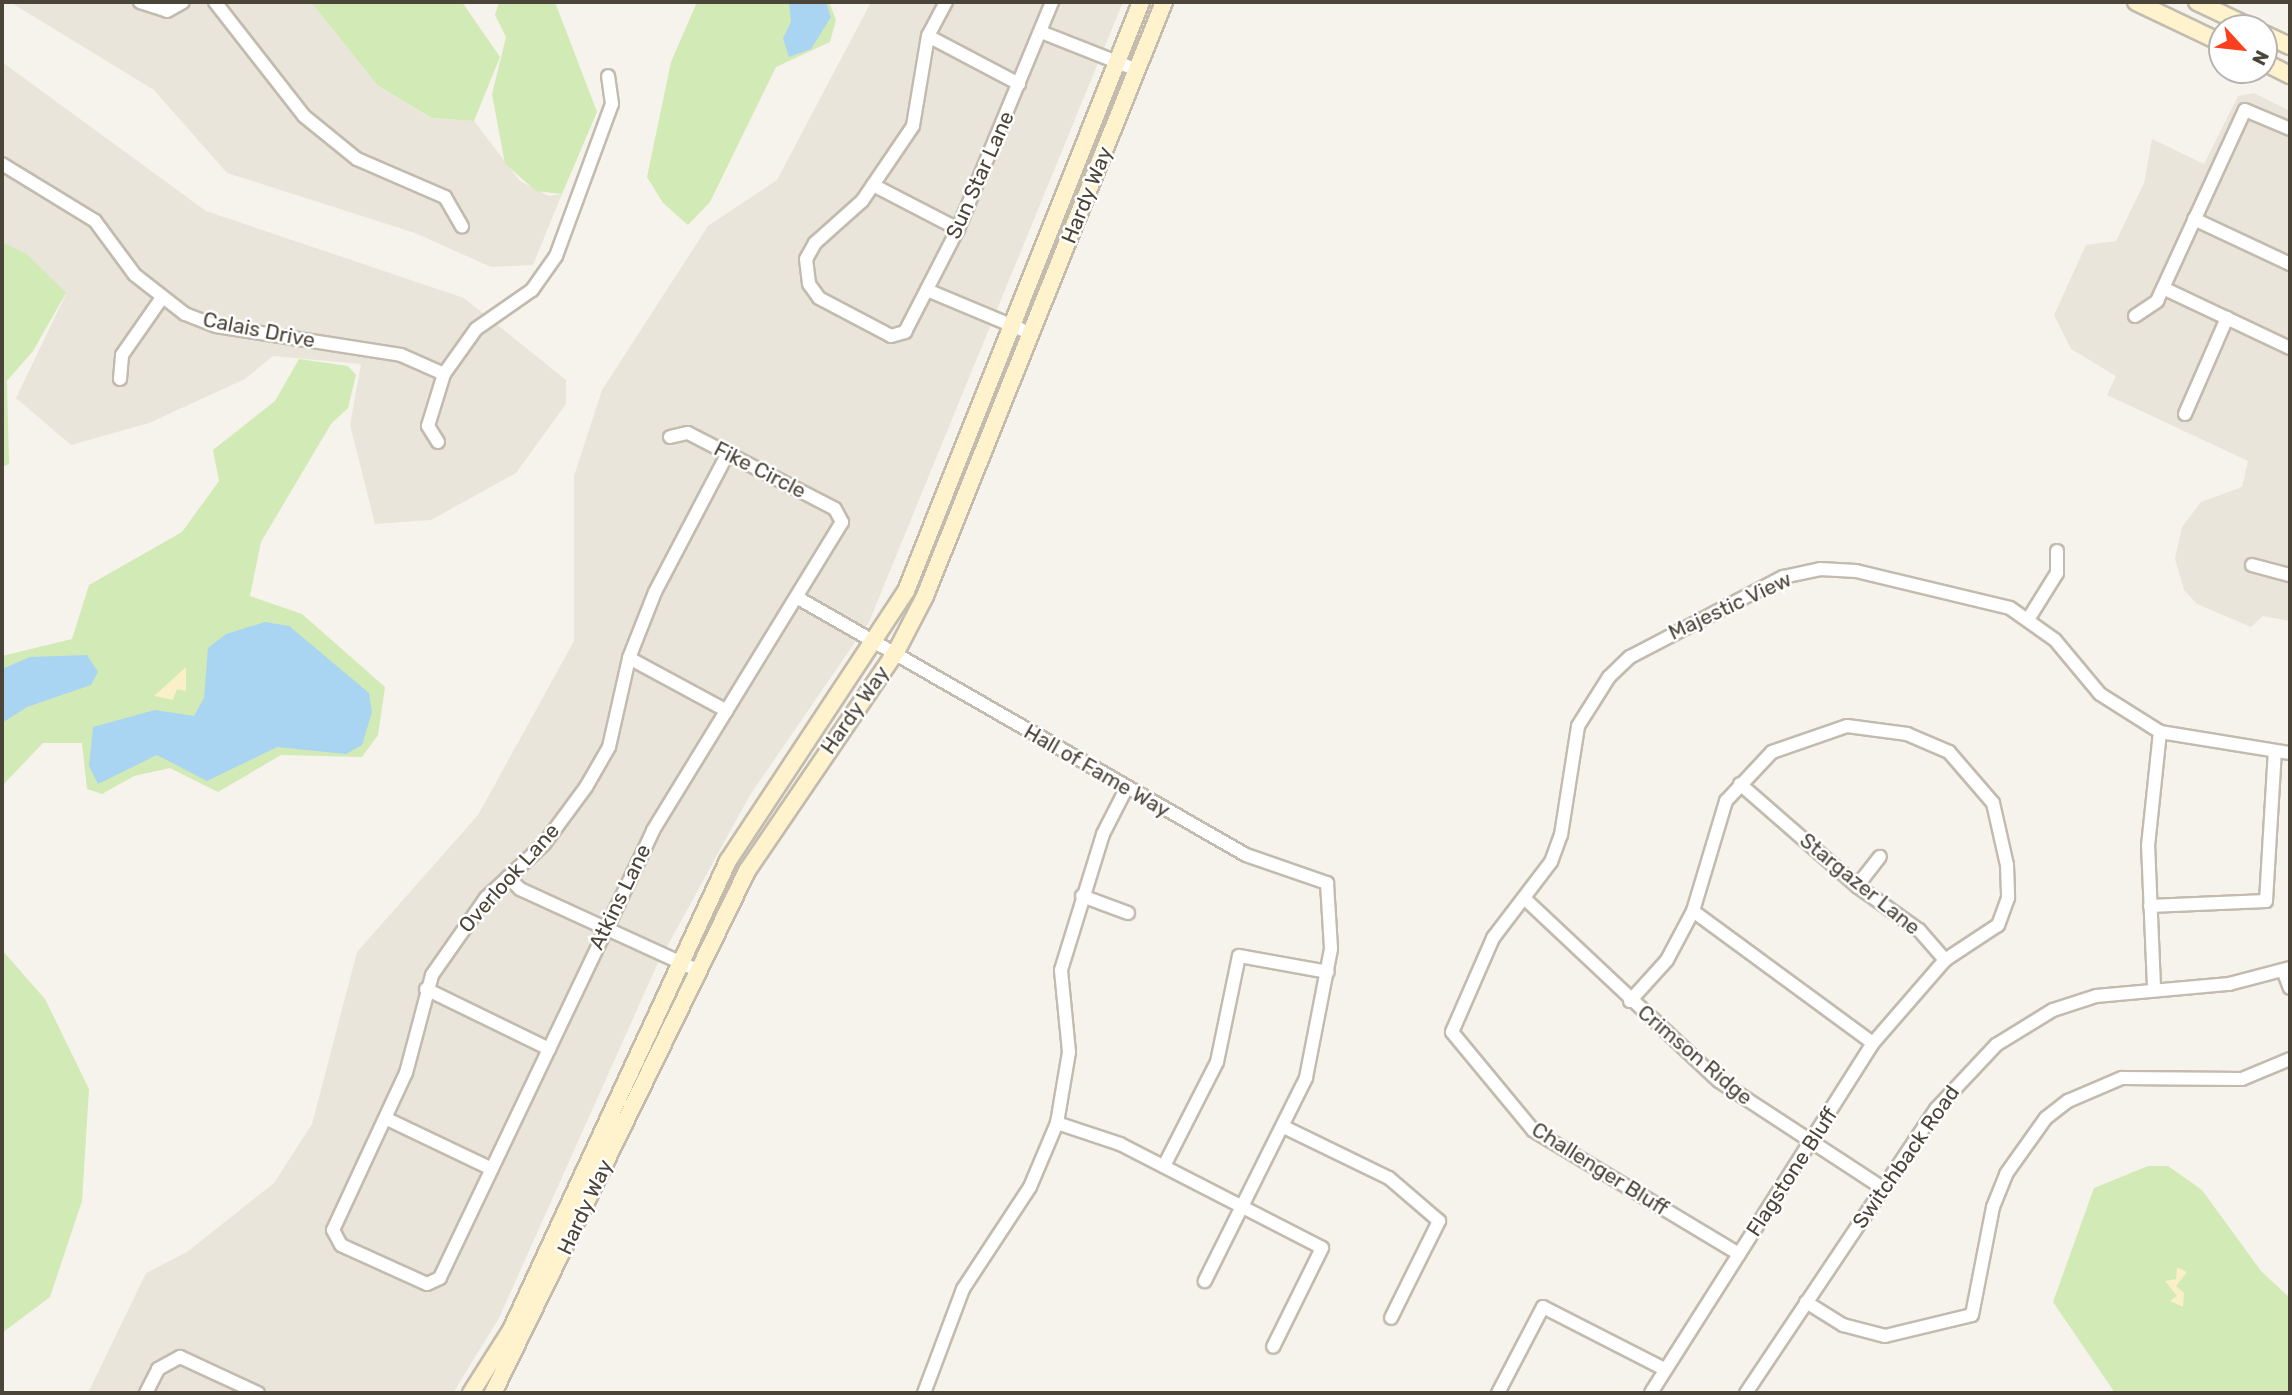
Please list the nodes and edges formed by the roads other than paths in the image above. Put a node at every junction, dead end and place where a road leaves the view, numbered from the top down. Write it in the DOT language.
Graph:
graph roads {
  1 [pos="141,2"];
  2 [pos="183,2"];
  3 [pos="215,2"];
  4 [pos="946,2"];
  5 [pos="1052,2"];
  6 [pos="1141,2"];
  7 [pos="1164,2"];
  8 [pos="2136,2"];
  9 [pos="2197,2"];
  10 [pos="2222,14"];
  11 [pos="1041,32"];
  12 [pos="928,36"];
  13 [pos="2208,36"];
  14 [pos="1118,62"];
  15 [pos="1137,70"];
  16 [pos="608,76"];
  17 [pos="1019,84"];
  18 [pos="2290,129"];
  19 [pos="2,164"];
  20 [pos="873,184"];
  21 [pos="2193,219"];
  22 [pos="462,226"];
  23 [pos="958,229"];
  24 [pos="2290,264"];
  25 [pos="2163,288"];
  26 [pos="927,290"];
  27 [pos="161,299"];
  28 [pos="2135,316"];
  29 [pos="2227,318"];
  30 [pos="1013,327"];
  31 [pos="1032,334"];
  32 [pos="2290,348"];
  33 [pos="443,374"];
  34 [pos="120,379"];
  35 [pos="2185,414"];
  36 [pos="670,437"];
  37 [pos="438,442"];
  38 [pos="728,453"];
  39 [pos="842,522"];
  40 [pos="2057,551"];
  41 [pos="2252,565"];
  42 [pos="2290,575"];
  43 [pos="799,598"];
  44 [pos="2029,618"];
  45 [pos="875,641"];
  46 [pos="896,652"];
  47 [pos="629,658"];
  48 [pos="727,711"];
  49 [pos="2160,732"];
  50 [pos="2275,751"];
  51 [pos="2290,754"];
  52 [pos="1740,784"];
  53 [pos="1126,789"];
  54 [pos="1880,857"];
  55 [pos="508,877"];
  56 [pos="1857,886"];
  57 [pos="1082,896"];
  58 [pos="1524,898"];
  59 [pos="2150,906"];
  60 [pos="1693,911"];
  61 [pos="1128,913"];
  62 [pos="604,927"];
  63 [pos="1945,960"];
  64 [pos="679,962"];
  65 [pos="695,969"];
  66 [pos="2287,969"];
  67 [pos="1328,972"];
  68 [pos="2154,987"];
  69 [pos="2290,988"];
  70 [pos="426,989"];
  71 [pos="1630,1001"];
  72 [pos="1452,1032"];
  73 [pos="1874,1043"];
  74 [pos="549,1049"];
  75 [pos="2290,1059"];
  76 [pos="387,1119"];
  77 [pos="1057,1123"];
  78 [pos="1286,1128"];
  79 [pos="1812,1143"];
  80 [pos="1164,1166"];
  81 [pos="492,1169"];
  82 [pos="1884,1189"];
  83 [pos="1244,1208"];
  84 [pos="1740,1254"];
  85 [pos="1205,1281"];
  86 [pos="427,1284"];
  87 [pos="1806,1302"];
  88 [pos="1391,1318"];
  89 [pos="1273,1347"];
  90 [pos="1664,1369"];
  91 [pos="146,1393"];
  92 [pos="258,1393"];
  93 [pos="471,1393"];
  94 [pos="493,1393"];
  95 [pos="924,1393"];
  96 [pos="1498,1393"];
  97 [pos="1651,1393"];
  98 [pos="1746,1393"];
  1 -- 2 [label="street"];
  3 -- 22 [label="street"];
  4 -- 12 [label="street"];
  5 -- 11 [label="street, Sun Star Lane"];
  6 -- 14 [label="main road, Hardy Way"];
  7 -- 15 [label="main road, Hardy Way"];
  8 -- 13 [label="main road"];
  9 -- 10 [label="main road"];
  11 -- 14 [label="street"];
  11 -- 17 [label="street, Sun Star Lane"];
  12 -- 17 [label="street"];
  12 -- 20 [label="street"];
  14 -- 15 [label="street"];
  14 -- 30 [label="main road, Hardy Way"];
  15 -- 31 [label="main road, Hardy Way"];
  16 -- 33 [label="street"];
  17 -- 23 [label="street, Sun Star Lane"];
  18 -- 21 [label="street"];
  19 -- 27 [label="street, Calais Drive"];
  20 -- 23 [label="street"];
  20 -- 26 [label="street, Sun Star Lane"];
  21 -- 24 [label="street"];
  21 -- 25 [label="street"];
  23 -- 26 [label="street, Sun Star Lane"];
  25 -- 28 [label="street"];
  25 -- 29 [label="street"];
  26 -- 30 [label="street"];
  27 -- 33 [label="street, Calais Drive"];
  27 -- 34 [label="street"];
  29 -- 32 [label="street"];
  29 -- 35 [label="street"];
  30 -- 31 [label="street"];
  30 -- 45 [label="main road, Hardy Way"];
  31 -- 46 [label="main road, Hardy Way"];
  33 -- 37 [label="street"];
  36 -- 38 [label="street, Fike Circle"];
  38 -- 39 [label="street, Fike Circle"];
  38 -- 47 [label="street, Overlook Lane"];
  39 -- 43 [label="street, Atkins Lane"];
  40 -- 44 [label="street"];
  41 -- 42 [label="street"];
  43 -- 45 [label="street, Hall of Fame Way"];
  43 -- 48 [label="street, Atkins Lane"];
  44 -- 49 [label="street, Majestic View"];
  44 -- 58 [label="street, Majestic View"];
  45 -- 46 [label="street, Hall of Fame Way"];
  45 -- 64 [label="main road, Hardy Way"];
  46 -- 53 [label="street, Hall of Fame Way"];
  46 -- 65 [label="main road, Hardy Way"];
  47 -- 48 [label="street"];
  47 -- 55 [label="street, Overlook Lane"];
  48 -- 62 [label="street, Atkins Lane"];
  49 -- 50 [label="street, Majestic View"];
  49 -- 59 [label="street"];
  50 -- 51 [label="street, Majestic View"];
  50 -- 59 [label="street"];
  52 -- 56 [label="street, Stargazer Lane"];
  52 -- 60 [label="street, Flagstone Bluff"];
  52 -- 63 [label="street, Flagstone Bluff"];
  53 -- 57 [label="street"];
  53 -- 67 [label="street, Hall of Fame Way"];
  54 -- 56 [label="street"];
  55 -- 62 [label="street"];
  55 -- 70 [label="street, Overlook Lane"];
  56 -- 63 [label="street, Stargazer Lane"];
  57 -- 61 [label="street"];
  57 -- 77 [label="street"];
  58 -- 71 [label="street, Crimson Ridge"];
  58 -- 72 [label="street, Majestic View"];
  59 -- 68 [label="street"];
  60 -- 71 [label="street, Flagstone Bluff"];
  60 -- 73 [label="street"];
  62 -- 64 [label="street"];
  62 -- 74 [label="street, Atkins Lane"];
  63 -- 73 [label="street, Flagstone Bluff"];
  64 -- 65 [label="street"];
  64 -- 93 [label="main road, Hardy Way"];
  65 -- 94 [label="main road, Hardy Way"];
  66 -- 68 [label="street, Switchback Road"];
  66 -- 69 [label="street"];
  67 -- 78 [label="street"];
  67 -- 80 [label="street"];
  68 -- 82 [label="street, Switchback Road"];
  70 -- 74 [label="street"];
  70 -- 76 [label="street, Overlook Lane"];
  71 -- 79 [label="street, Crimson Ridge"];
  72 -- 84 [label="street, Challenger Bluff"];
  73 -- 79 [label="street, Flagstone Bluff"];
  74 -- 81 [label="street, Atkins Lane"];
  75 -- 87 [label="street"];
  76 -- 81 [label="street"];
  76 -- 86 [label="street, Overlook Lane"];
  77 -- 80 [label="street"];
  77 -- 95 [label="street"];
  78 -- 83 [label="street"];
  78 -- 88 [label="street"];
  79 -- 82 [label="street, Crimson Ridge"];
  79 -- 84 [label="street, Flagstone Bluff"];
  80 -- 83 [label="street"];
  81 -- 86 [label="street, Atkins Lane"];
  82 -- 87 [label="street, Switchback Road"];
  83 -- 85 [label="street"];
  83 -- 89 [label="street"];
  84 -- 90 [label="street, Flagstone Bluff"];
  87 -- 98 [label="street, Switchback Road"];
  90 -- 96 [label="street"];
  90 -- 97 [label="street, Flagstone Bluff"];
  91 -- 92 [label="street"];
}
